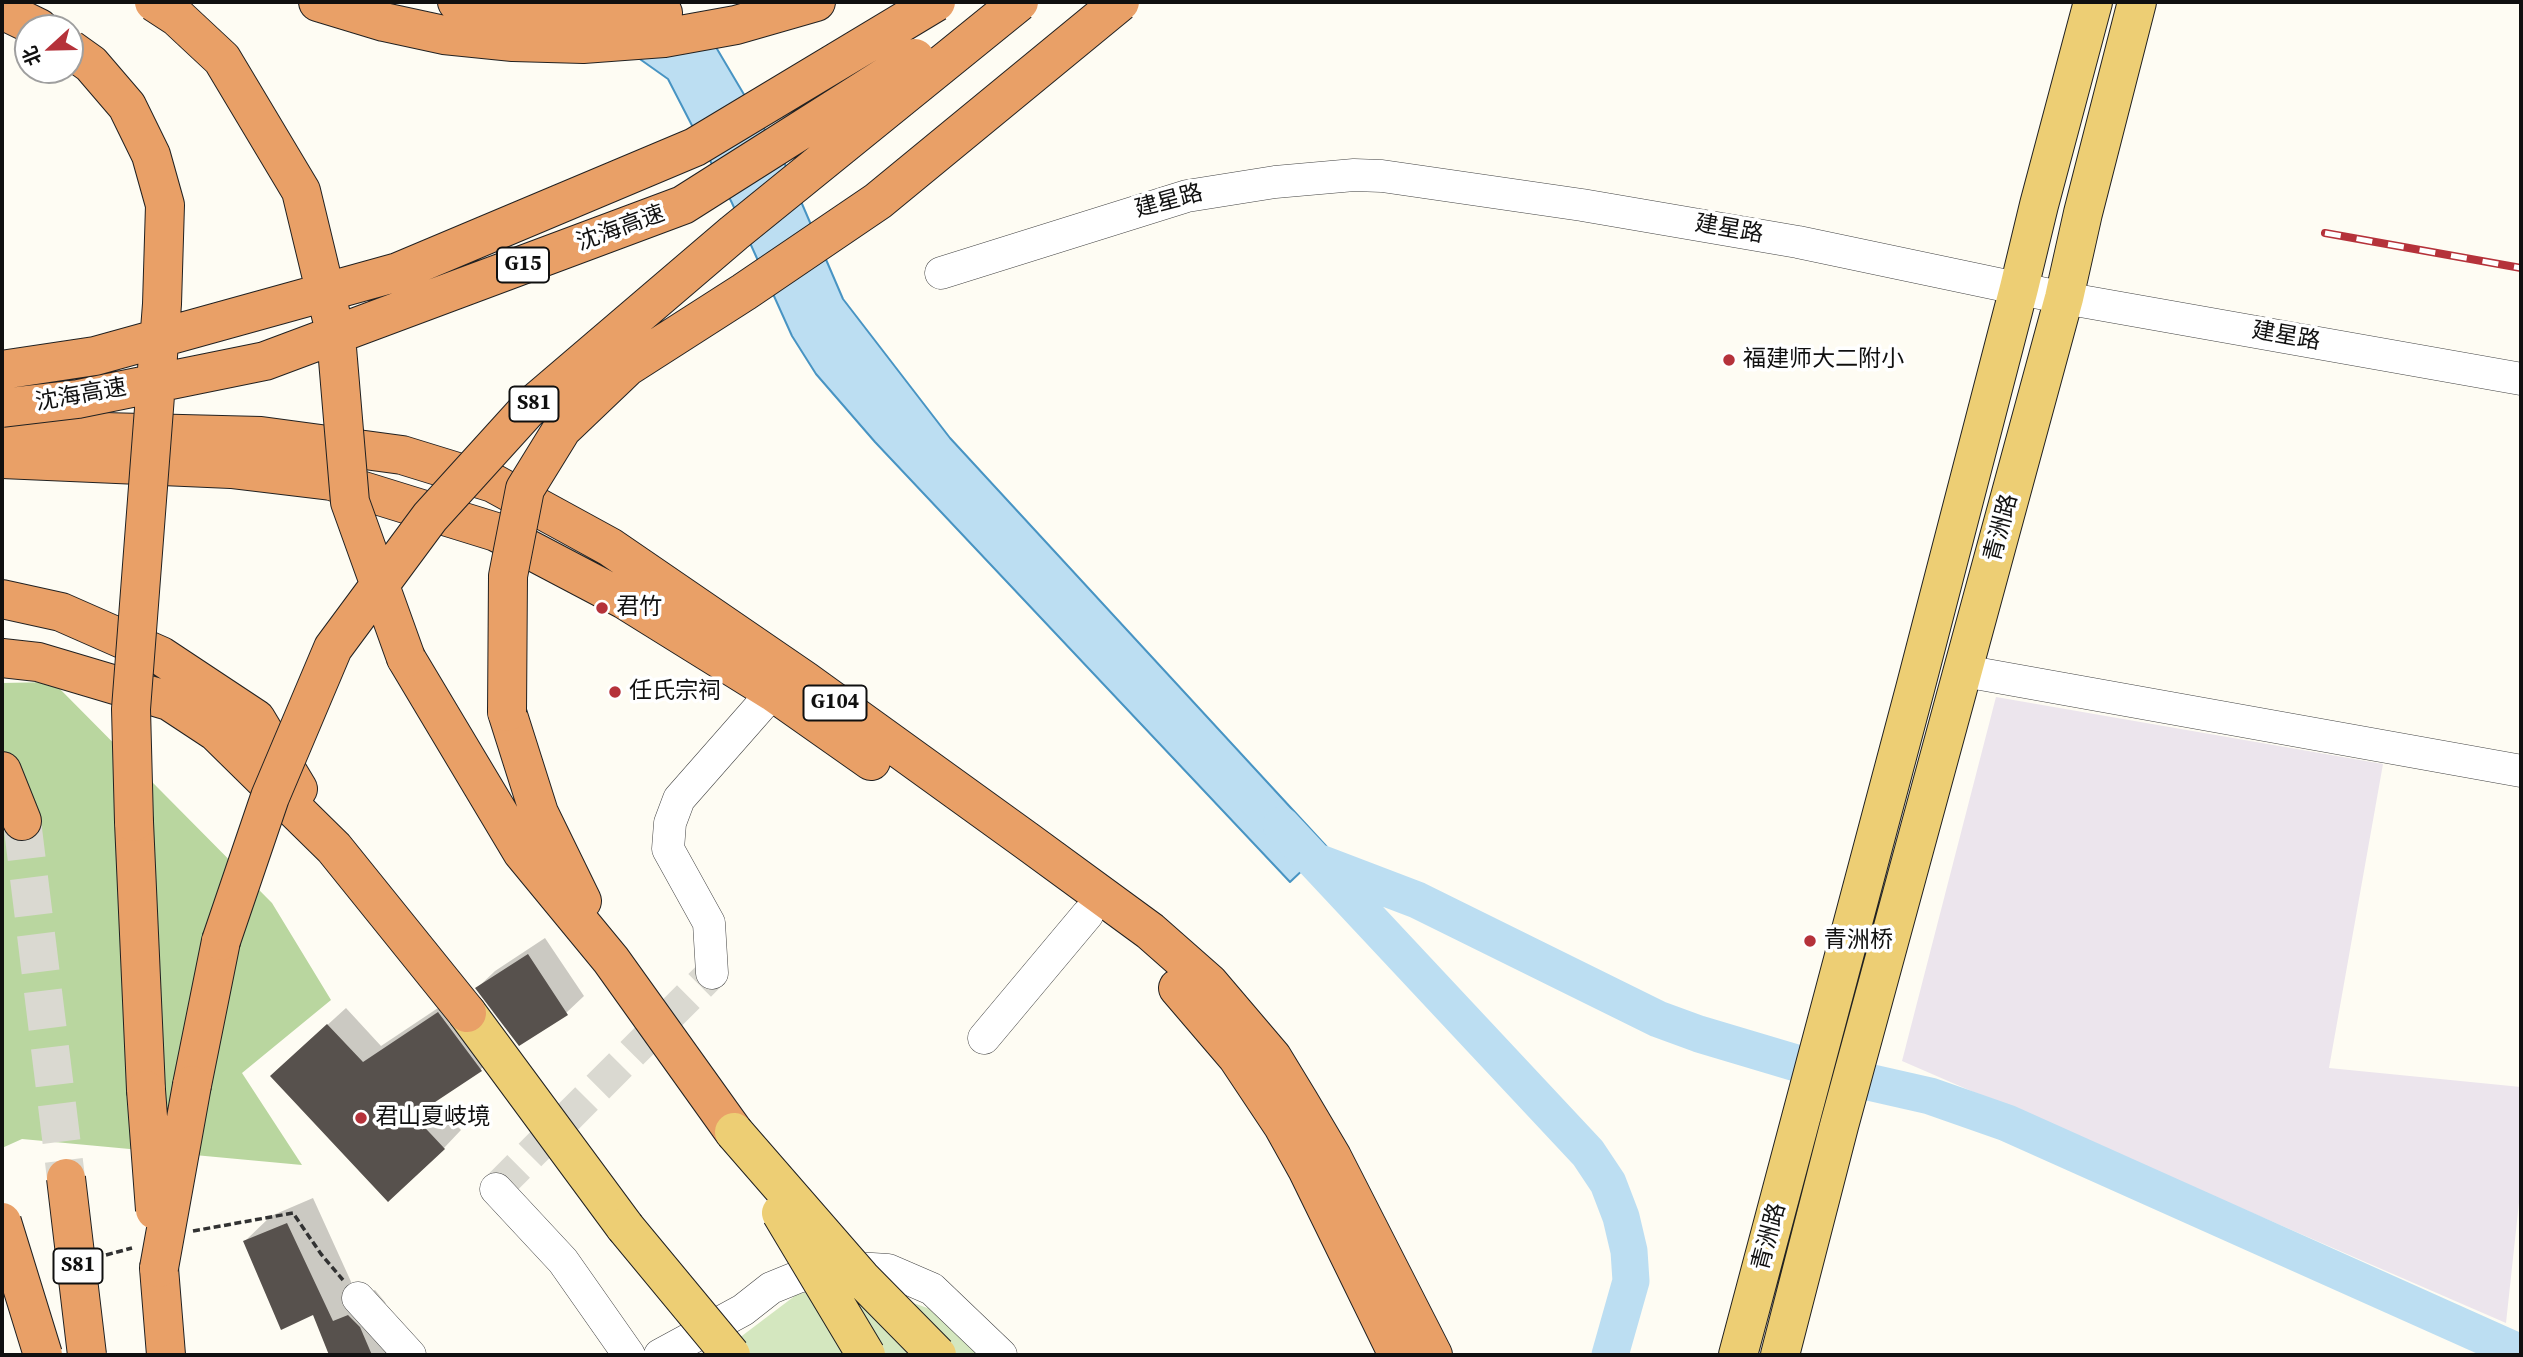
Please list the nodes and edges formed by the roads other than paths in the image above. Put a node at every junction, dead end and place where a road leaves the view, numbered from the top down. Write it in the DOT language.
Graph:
graph roads {
  1 [pos="154,2"];
  2 [pos="318,2"];
  3 [pos="457,2"];
  4 [pos="759,2"];
  5 [pos="816,2"];
  6 [pos="936,2"];
  7 [pos="993,2"];
  8 [pos="1019,2"];
  9 [pos="1119,2"];
  10 [pos="2093,2"];
  11 [pos="2137,2"];
  12 [pos="84,59"];
  13 [pos="941,273"];
  14 [pos="2019,288"];
  15 [pos="2064,298"];
  16 [pos="2,370"];
  17 [pos="2521,379"];
  18 [pos="2,408"];
  19 [pos="2,426"];
  20 [pos="2,459"];
  21 [pos="2,599"];
  22 [pos="1938,599"];
  23 [pos="1980,612"];
  24 [pos="2,659"];
  25 [pos="1964,671"];
  26 [pos="773,692"];
  27 [pos="2,771"];
  28 [pos="2521,771"];
  29 [pos="22,821"];
  30 [pos="334,848"];
  31 [pos="1087,915"];
  32 [pos="611,961"];
  33 [pos="712,973"];
  34 [pos="467,1013"];
  35 [pos="984,1038"];
  36 [pos="734,1132"];
  37 [pos="66,1178"];
  38 [pos="496,1189"];
  39 [pos="2,1222"];
  40 [pos="625,1227"];
  41 [pos="150,1257"];
  42 [pos="358,1298"];
  43 [pos="43,1355"];
  44 [pos="87,1355"];
  45 [pos="166,1355"];
  46 [pos="410,1355"];
  47 [pos="629,1355"];
  48 [pos="660,1355"];
  49 [pos="698,1355"];
  50 [pos="731,1355"];
  51 [pos="866,1355"];
  52 [pos="937,1355"];
  53 [pos="1001,1355"];
  54 [pos="1398,1355"];
  55 [pos="1433,1355"];
  56 [pos="1738,1355"];
  57 [pos="1780,1355"];
  1 -- 32 [label="highway, bridge"];
  2 -- 5 [label="highway"];
  3 -- 4 [label="highway"];
  6 -- 16 [label="highway, 沈海高速 / G15, bridge"];
  7 -- 18 [label="highway, 沈海高速 / G15, bridge"];
  8 -- 41 [label="highway, S81, bridge"];
  9 -- 32 [label="highway, bridge"];
  10 -- 14 [label="main road, 青洲路"];
  11 -- 15 [label="main road, 青洲路"];
  12 -- 41 [label="highway, bridge"];
  13 -- 14 [label="street, 建星路"];
  14 -- 15 [label="street, 建星路"];
  14 -- 22 [label="main road, 青洲路"];
  15 -- 17 [label="street, 建星路"];
  15 -- 23 [label="main road, 青洲路"];
  19 -- 55 [label="highway, G104"];
  20 -- 26 [label="highway, G104"];
  21 -- 30 [label="highway"];
  22 -- 23 [label="main road"];
  22 -- 56 [label="main road, 青洲路"];
  23 -- 25 [label="main road, 青洲路"];
  24 -- 30 [label="highway"];
  25 -- 28 [label="street"];
  25 -- 57 [label="main road, 青洲路"];
  26 -- 31 [label="highway, G104"];
  26 -- 33 [label="street"];
  27 -- 29 [label="highway"];
  30 -- 34 [label="highway"];
  31 -- 35 [label="street"];
  31 -- 54 [label="highway, G104"];
  32 -- 36 [label="highway"];
  34 -- 40 [label="main road"];
  36 -- 51 [label="main road, bridge"];
  36 -- 52 [label="main road, bridge"];
  37 -- 44 [label="highway, S81, bridge"];
  38 -- 47 [label="street"];
  39 -- 43 [label="highway, bridge"];
  40 -- 49 [label="main road, bridge"];
  40 -- 50 [label="main road, bridge"];
  41 -- 45 [label="highway"];
  42 -- 46 [label="street"];
  48 -- 53 [label="street"];
}
